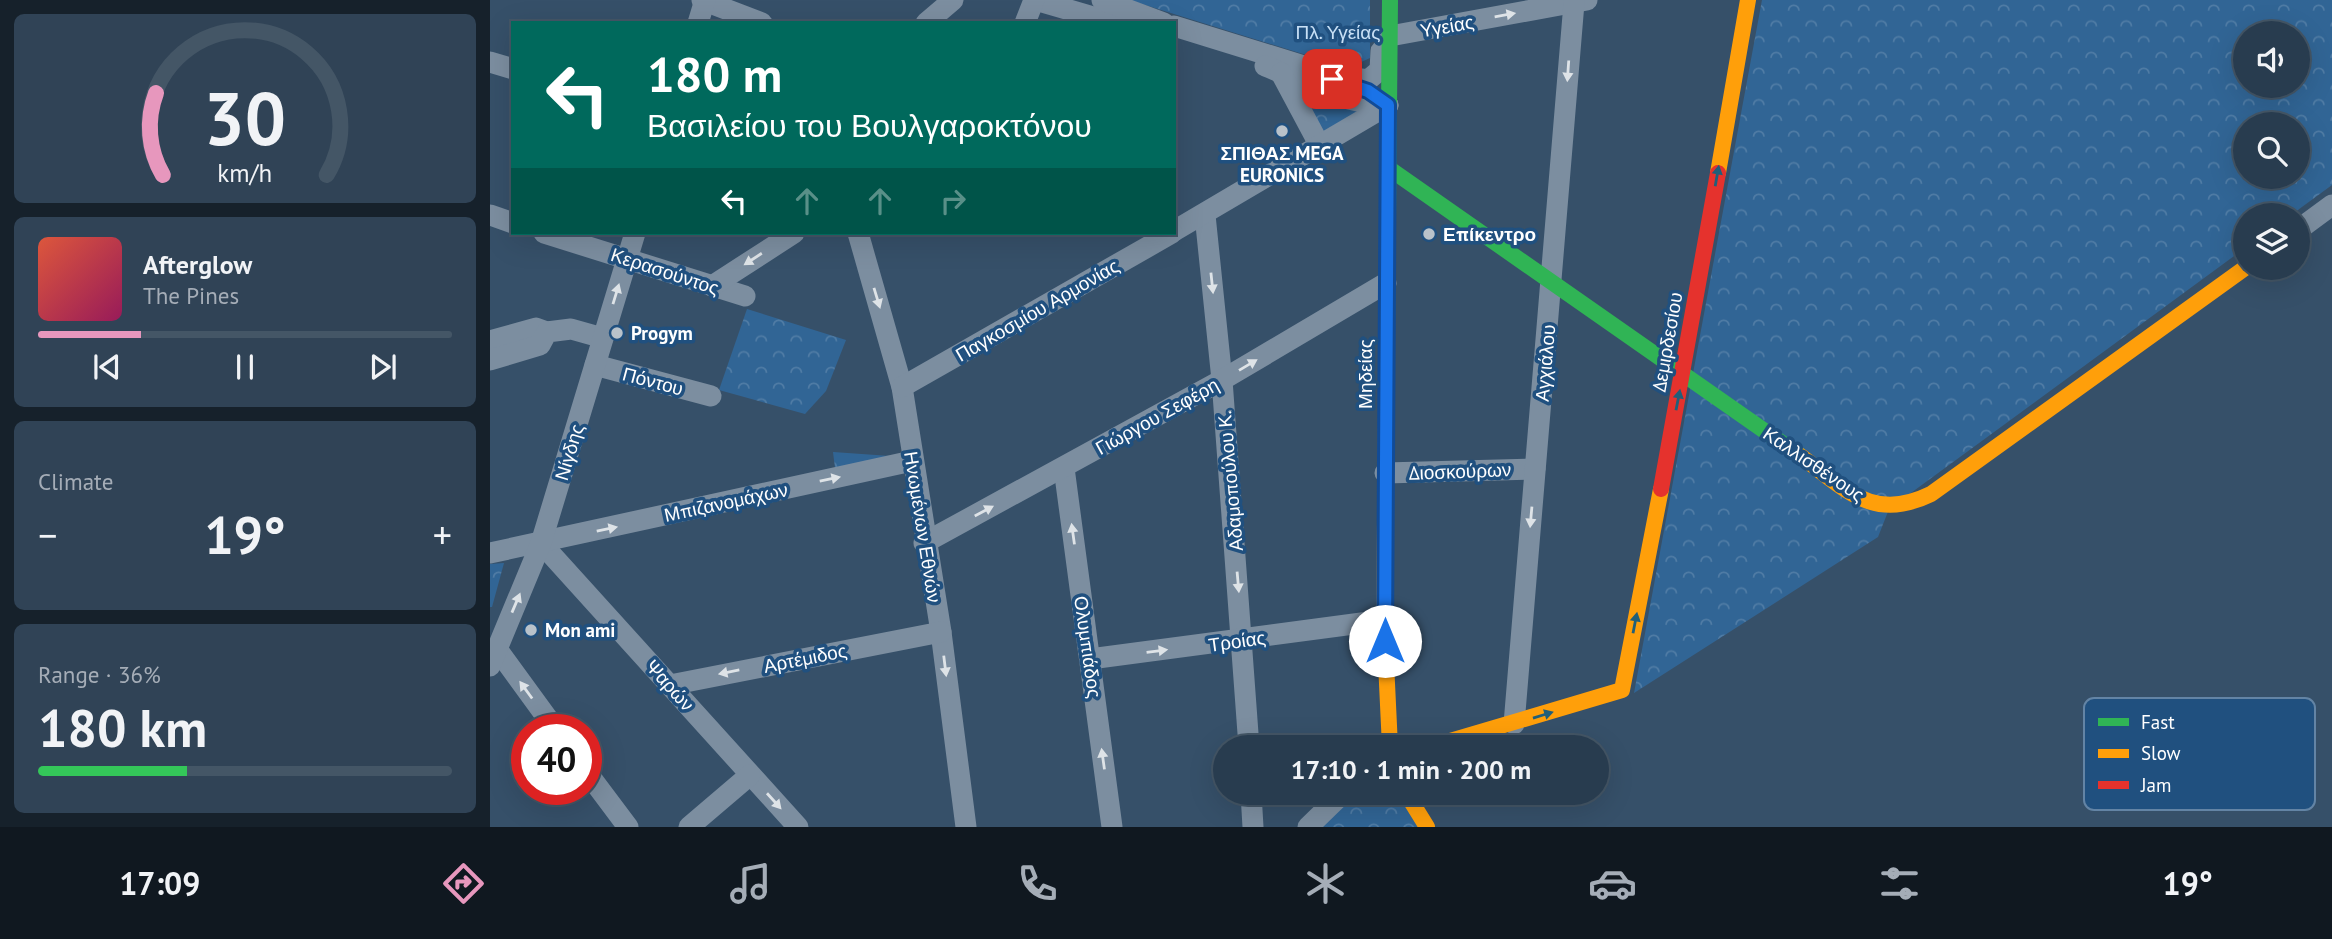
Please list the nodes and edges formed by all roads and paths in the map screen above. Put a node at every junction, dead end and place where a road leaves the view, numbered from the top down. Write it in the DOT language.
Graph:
graph roads {
  1 [pos="704,0"];
  2 [pos="953,0"];
  3 [pos="1035,0"];
  4 [pos="1102,0"];
  5 [pos="1381,0"];
  6 [pos="1390,0"];
  7 [pos="1748,0"];
  8 [pos="1580,1"];
  9 [pos="699,21"];
  10 [pos="757,21"];
  11 [pos="928,21"];
  12 [pos="1026,21"];
  13 [pos="1107,21"];
  14 [pos="1159,21"];
  15 [pos="1176,27"];
  16 [pos="1390,36"];
  17 [pos="1176,41"];
  18 [pos="490,62"];
  19 [pos="511,68"];
  20 [pos="1280,71"];
  21 [pos="1388,105"];
  22 [pos="1320,146"];
  23 [pos="1387,167"];
  24 [pos="2332,205"];
  25 [pos="490,215"];
  26 [pos="1205,215"];
  27 [pos="2310,221"];
  28 [pos="511,222"];
  29 [pos="1176,228"];
  30 [pos="550,235"];
  31 [pos="634,235"];
  32 [pos="791,235"];
  33 [pos="859,235"];
  34 [pos="1164,235"];
  35 [pos="627,259"];
  36 [pos="2233,277"];
  37 [pos="1552,283"];
  38 [pos="1386,284"];
  39 [pos="712,286"];
  40 [pos="745,296"];
  41 [pos="547,332"];
  42 [pos="603,338"];
  43 [pos="490,341"];
  44 [pos="490,360"];
  45 [pos="595,365"];
  46 [pos="1683,372"];
  47 [pos="1222,380"];
  48 [pos="902,387"];
  49 [pos="712,396"];
  50 [pos="912,461"];
  51 [pos="1064,468"];
  52 [pos="1535,469"];
  53 [pos="1385,473"];
  54 [pos="541,543"];
  55 [pos="924,543"];
  56 [pos="490,553"];
  57 [pos="1384,620"];
  58 [pos="941,632"];
  59 [pos="1243,640"];
  60 [pos="494,648"];
  61 [pos="1090,659"];
  62 [pos="670,685"];
  63 [pos="544,714"];
  64 [pos="1514,724"];
  65 [pos="1248,735"];
  66 [pos="1389,735"];
  67 [pos="1474,735"];
  68 [pos="750,775"];
  69 [pos="602,792"];
  70 [pos="1252,805"];
  71 [pos="1331,805"];
  72 [pos="1413,805"];
  73 [pos="628,827"];
  74 [pos="689,827"];
  75 [pos="798,827"];
  76 [pos="966,827"];
  77 [pos="1112,827"];
  78 [pos="1253,827"];
  79 [pos="1308,827"];
  80 [pos="1427,827"];
  1 -- 9 [label="street"];
  1 -- 10 [label="street"];
  2 -- 11 [label="street"];
  3 -- 12 [label="street"];
  3 -- 13 [label="street"];
  4 -- 14 [label="street"];
  5 -- 15 [label="street"];
  6 -- 16 [label="street, Μηδείας"];
  46 -- 7 [label="street, Δεμιρδεσίου, one-way"];
  16 -- 8 [label="street, Υγείας, one-way"];
  8 -- 37 [label="street, Αγχιάλου, one-way"];
  16 -- 21 [label="street, Μηδείας"];
  17 -- 20 [label="street"];
  18 -- 19 [label="street"];
  20 -- 21 [label="street"];
  20 -- 22 [label="street"];
  21 -- 22 [label="street, Παγκοσμίου Αρμονίας"];
  21 -- 23 [label="street, Μηδείας"];
  22 -- 26 [label="street, Παγκοσμίου Αρμονίας"];
  23 -- 37 [label="street, Καλλισθένους"];
  23 -- 38 [label="street, Μηδείας"];
  24 -- 27 [label="street"];
  25 -- 28 [label="street"];
  26 -- 29 [label="street, Παγκοσμίου Αρμονίας"];
  26 -- 47 [label="street, Αδαμοπούλου Κ., one-way"];
  30 -- 35 [label="street, Κερασούντος"];
  31 -- 35 [label="street, Νίγδης"];
  32 -- 39 [label="street, one-way"];
  33 -- 48 [label="street, Ηνωμένων Εθνών, one-way"];
  34 -- 48 [label="street, Παγκοσμίου Αρμονίας"];
  35 -- 39 [label="street, Κερασούντος"];
  42 -- 35 [label="street, Νίγδης, one-way"];
  36 -- 46 [label="street, Καλλισθένους"];
  37 -- 46 [label="street, Καλλισθένους"];
  37 -- 52 [label="street, Αγχιάλου"];
  47 -- 38 [label="street, Γιώργου Σεφέρη, one-way"];
  38 -- 53 [label="street, Μηδείας"];
  39 -- 40 [label="street, Κερασούντος"];
  41 -- 42 [label="street"];
  41 -- 43 [label="street"];
  41 -- 44 [label="street"];
  42 -- 45 [label="street, Νίγδης"];
  45 -- 49 [label="street, Πόντου"];
  45 -- 54 [label="street, Νίγδης"];
  64 -- 46 [label="street, Δεμιρδεσίου, one-way"];
  47 -- 51 [label="street, Γιώργου Σεφέρη"];
  47 -- 59 [label="street, Αδαμοπούλου Κ., one-way"];
  48 -- 50 [label="street, Ηνωμένων Εθνών"];
  54 -- 50 [label="street, Μπιζανομάχων, one-way"];
  50 -- 55 [label="street, Ηνωμένων Εθνών"];
  55 -- 51 [label="street, Γιώργου Σεφέρη, one-way"];
  61 -- 51 [label="street, Ολυμπιάδος, one-way"];
  52 -- 53 [label="street, Διοσκούρων"];
  52 -- 64 [label="street, Αγχιάλου, one-way"];
  53 -- 57 [label="street, Μηδείας"];
  54 -- 56 [label="street, Μπιζανομάχων"];
  60 -- 54 [label="street, Νίγδης, one-way"];
  54 -- 62 [label="street, Ψαρών"];
  55 -- 58 [label="street, Ηνωμένων Εθνών"];
  57 -- 59 [label="street, Τροίας"];
  57 -- 66 [label="street, Μηδείας"];
  58 -- 62 [label="street, Αρτέμιδος, one-way"];
  58 -- 76 [label="street, Ηνωμένων Εθνών, one-way"];
  61 -- 59 [label="street, Τροίας, one-way"];
  59 -- 65 [label="street, Αδαμοπούλου Κ."];
  63 -- 60 [label="street, one-way"];
  77 -- 61 [label="street, Ολυμπιάδος, one-way"];
  62 -- 68 [label="street, Ψαρών"];
  64 -- 67 [label="street"];
  68 -- 74 [label="street"];
  68 -- 75 [label="street, Ψαρών, one-way"];
  69 -- 73 [label="street"];
  70 -- 78 [label="street"];
  71 -- 79 [label="street"];
  72 -- 80 [label="street"];
}
